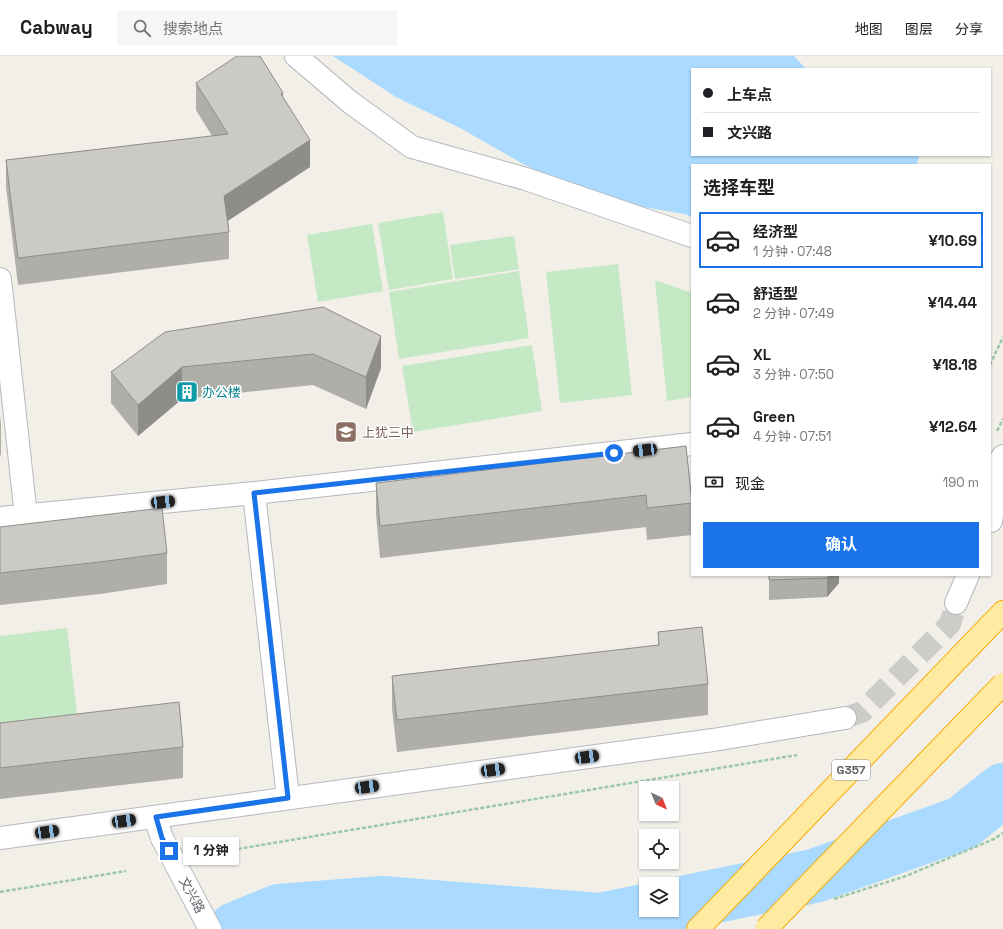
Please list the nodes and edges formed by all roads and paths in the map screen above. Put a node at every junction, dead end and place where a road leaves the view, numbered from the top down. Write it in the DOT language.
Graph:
graph roads {
  1 [pos="296,56"];
  2 [pos="691,236"];
  3 [pos="0,279"];
  4 [pos="1003,337"];
  5 [pos="991,363"];
  6 [pos="691,444"];
  7 [pos="1003,456"];
  8 [pos="254,493"];
  9 [pos="991,515"];
  10 [pos="26,516"];
  11 [pos="0,518"];
  12 [pos="968,576"];
  13 [pos="956,603"];
  14 [pos="1003,612"];
  15 [pos="1003,684"];
  16 [pos="845,718"];
  17 [pos="797,756"];
  18 [pos="288,798"];
  19 [pos="156,817"];
  20 [pos="1003,833"];
  21 [pos="0,838"];
  22 [pos="214,852"];
  23 [pos="126,871"];
  24 [pos="0,892"];
  25 [pos="829,900"];
  26 [pos="210,929"];
  27 [pos="698,929"];
  28 [pos="766,929"];
  1 -- 2 [label="street"];
  3 -- 10 [label="street"];
  4 -- 5 [label="path"];
  6 -- 8 [label="street"];
  7 -- 9 [label="street"];
  8 -- 10 [label="street"];
  8 -- 18 [label="street"];
  10 -- 11 [label="street"];
  12 -- 13 [label="street"];
  14 -- 27 [label="highway, G357"];
  15 -- 28 [label="highway, bridge"];
  16 -- 18 [label="street"];
  17 -- 22 [label="path"];
  18 -- 19 [label="street"];
  19 -- 21 [label="street"];
  19 -- 26 [label="street, 文兴路, bridge"];
  20 -- 25 [label="path"];
  23 -- 24 [label="path"];
}
